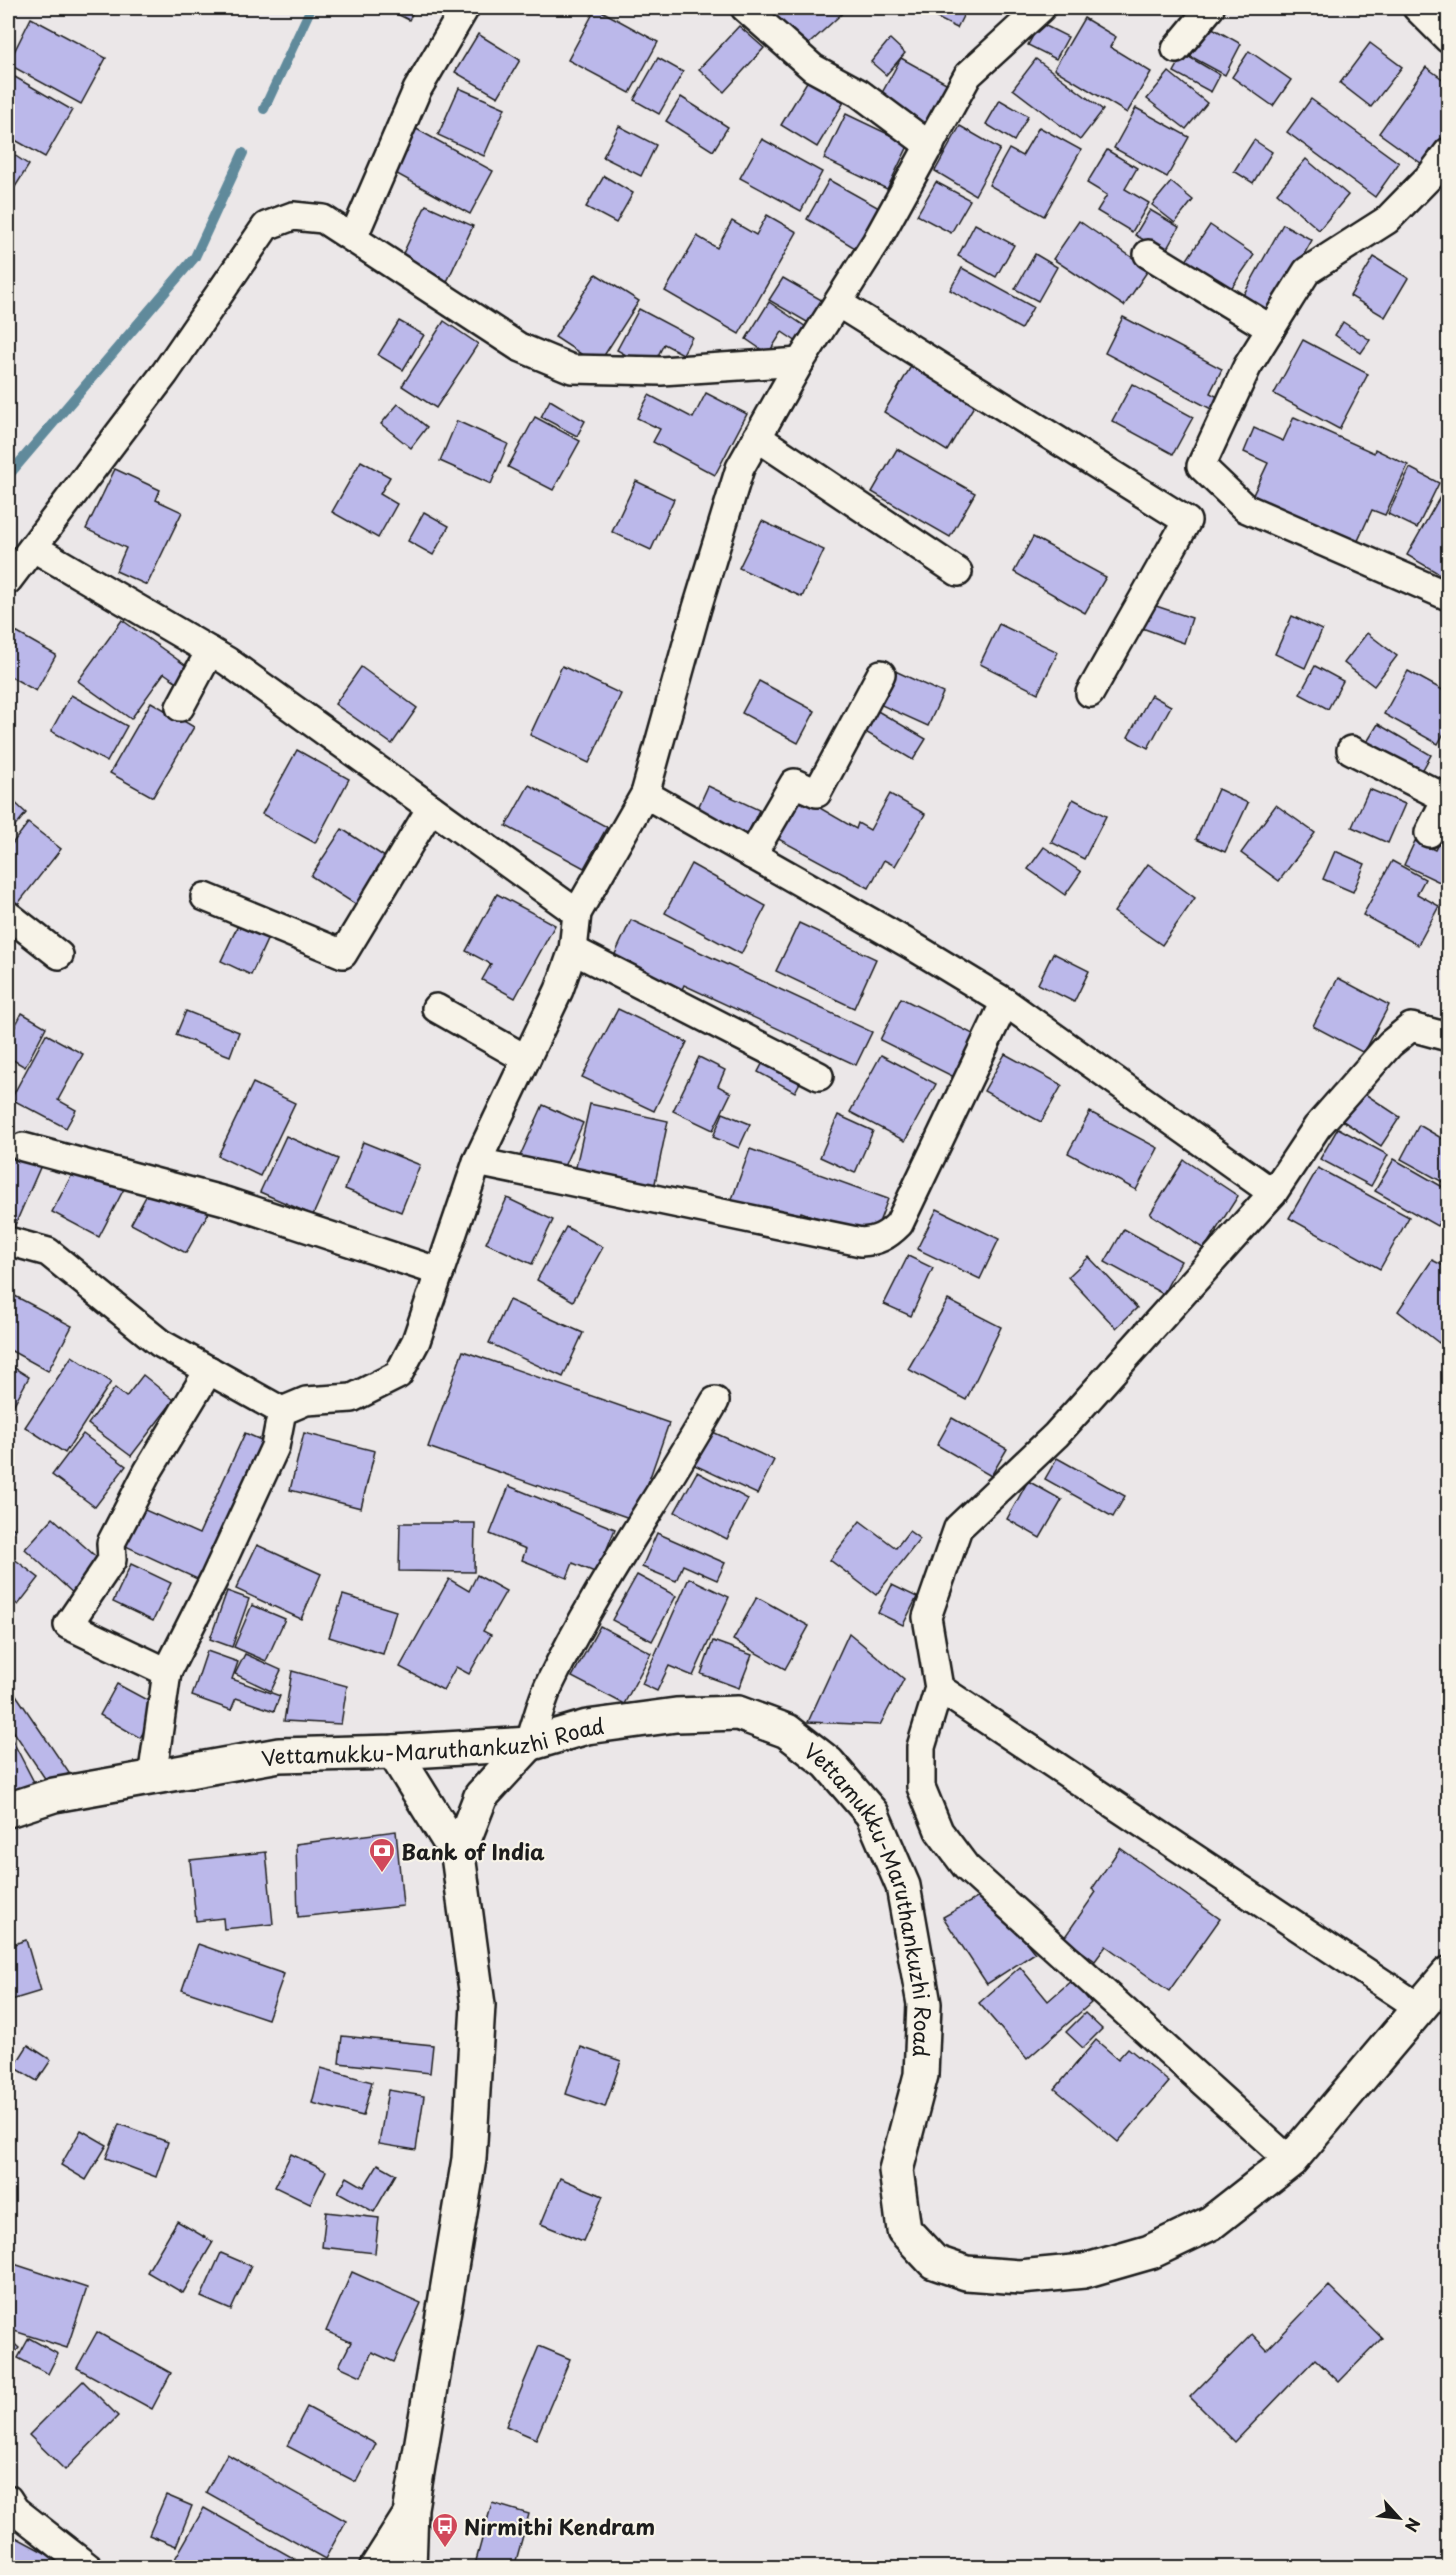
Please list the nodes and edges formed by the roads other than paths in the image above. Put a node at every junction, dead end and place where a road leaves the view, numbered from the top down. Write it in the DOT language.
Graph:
graph roads {
  1 [pos="465,8"];
  2 [pos="745,8"];
  3 [pos="1041,8"];
  4 [pos="1210,8"];
  5 [pos="1417,8"];
  6 [pos="1449,39"];
  7 [pos="1176,49"];
  8 [pos="930,146"];
  9 [pos="1449,152"];
  10 [pos="353,238"];
  11 [pos="1148,255"];
  12 [pos="838,303"];
  13 [pos="1271,329"];
  14 [pos="800,362"];
  15 [pos="757,437"];
  16 [pos="34,548"];
  17 [pos="958,572"];
  18 [pos="8,580"];
  19 [pos="1449,596"];
  20 [pos="210,651"];
  21 [pos="881,674"];
  22 [pos="1090,693"];
  23 [pos="180,707"];
  24 [pos="1351,750"];
  25 [pos="645,794"];
  26 [pos="1448,797"];
  27 [pos="431,808"];
  28 [pos="1429,833"];
  29 [pos="752,855"];
  30 [pos="205,897"];
  31 [pos="577,914"];
  32 [pos="8,915"];
  33 [pos="573,950"];
  34 [pos="59,955"];
  35 [pos="1005,1002"];
  36 [pos="436,1008"];
  37 [pos="1449,1037"];
  38 [pos="526,1059"];
  39 [pos="819,1076"];
  40 [pos="23,1148"];
  41 [pos="477,1162"];
  42 [pos="1273,1193"];
  43 [pos="8,1241"];
  44 [pos="440,1272"];
  45 [pos="209,1370"];
  46 [pos="715,1401"];
  47 [pos="282,1411"];
  48 [pos="167,1672"];
  49 [pos="939,1688"];
  50 [pos="529,1744"];
  51 [pos="394,1752"];
  52 [pos="152,1778"];
  53 [pos="8,1810"];
  54 [pos="458,1856"];
  55 [pos="1449,1974"];
  56 [pos="1420,2008"];
  57 [pos="1290,2161"];
  58 [pos="8,2499"];
  59 [pos="411,2508"];
  60 [pos="89,2568"];
  61 [pos="373,2568"];
  62 [pos="409,2568"];
  1 -- 10 [label="street"];
  2 -- 8 [label="street"];
  3 -- 8 [label="street"];
  4 -- 7 [label="street"];
  5 -- 6 [label="street"];
  8 -- 12 [label="street"];
  9 -- 13 [label="street"];
  10 -- 14 [label="street"];
  10 -- 16 [label="street"];
  11 -- 13 [label="street"];
  12 -- 14 [label="street"];
  12 -- 22 [label="street"];
  13 -- 19 [label="street"];
  14 -- 15 [label="street"];
  15 -- 17 [label="street"];
  15 -- 25 [label="street"];
  16 -- 18 [label="street"];
  16 -- 20 [label="street"];
  20 -- 23 [label="street"];
  20 -- 27 [label="street"];
  21 -- 29 [label="street"];
  24 -- 26 [label="street"];
  25 -- 29 [label="street"];
  25 -- 31 [label="street"];
  26 -- 28 [label="street"];
  27 -- 30 [label="street"];
  27 -- 31 [label="street"];
  29 -- 35 [label="street"];
  31 -- 33 [label="street"];
  32 -- 34 [label="street"];
  33 -- 38 [label="street"];
  33 -- 39 [label="street"];
  35 -- 41 [label="street"];
  35 -- 42 [label="street"];
  36 -- 38 [label="street"];
  37 -- 42 [label="street"];
  38 -- 41 [label="street"];
  40 -- 44 [label="street"];
  41 -- 44 [label="street"];
  42 -- 49 [label="street"];
  43 -- 45 [label="street"];
  44 -- 47 [label="street"];
  45 -- 47 [label="street"];
  45 -- 48 [label="street"];
  46 -- 50 [label="street"];
  47 -- 48 [label="street"];
  48 -- 52 [label="street"];
  49 -- 56 [label="street"];
  49 -- 57 [label="street"];
  50 -- 51 [label="main road, Vettamukku-Maruthankuzhi Road"];
  50 -- 54 [label="main road"];
  50 -- 57 [label="main road, Vettamukku-Maruthankuzhi Road"];
  51 -- 52 [label="main road, Vettamukku-Maruthankuzhi Road"];
  51 -- 54 [label="main road"];
  52 -- 53 [label="main road, Vettamukku-Maruthankuzhi Road"];
  54 -- 59 [label="main road"];
  55 -- 56 [label="main road, Vettamukku-Maruthankuzhi Road"];
  56 -- 57 [label="main road, Vettamukku-Maruthankuzhi Road"];
  58 -- 60 [label="street"];
  59 -- 61 [label="street"];
  59 -- 62 [label="main road"];
}
